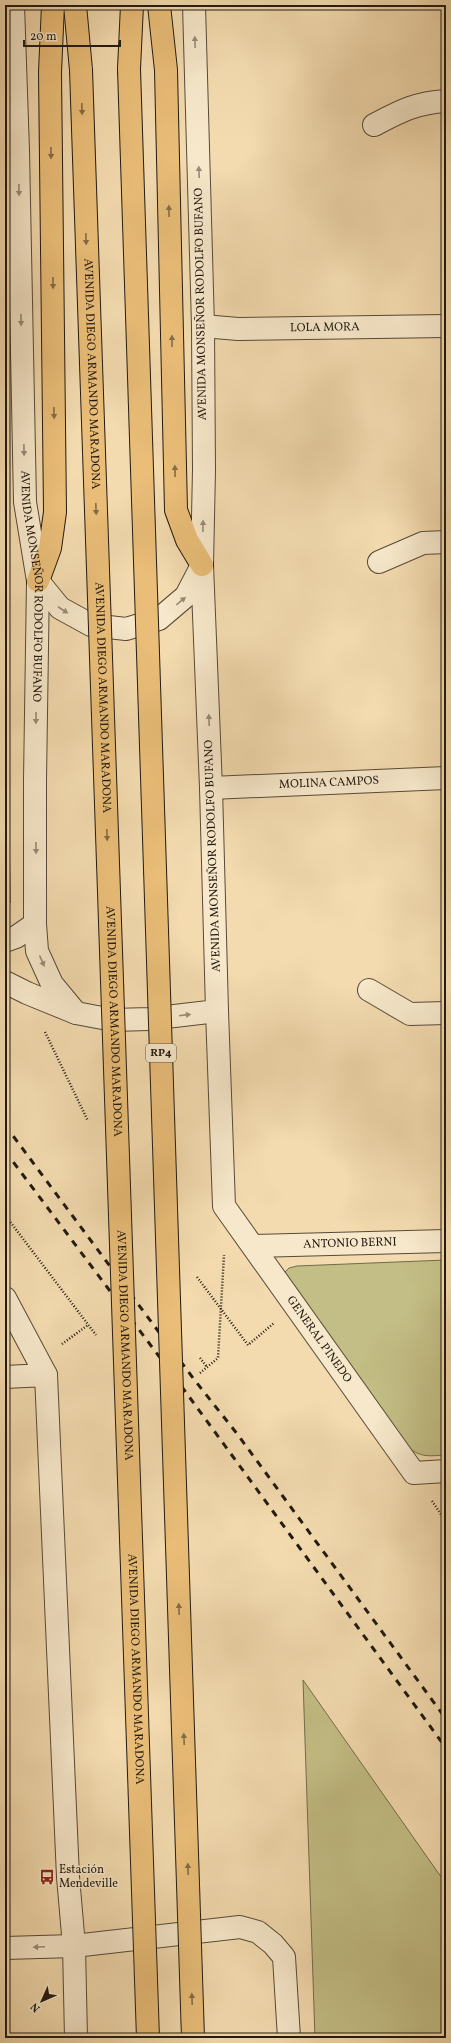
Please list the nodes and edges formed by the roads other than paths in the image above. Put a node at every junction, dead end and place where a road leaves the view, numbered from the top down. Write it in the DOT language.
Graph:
graph roads {
  1 [pos="13,5"];
  2 [pos="53,5"];
  3 [pos="75,5"];
  4 [pos="132,5"];
  5 [pos="159,5"];
  6 [pos="194,5"];
  7 [pos="446,101"];
  8 [pos="374,125"];
  9 [pos="12,148"];
  10 [pos="203,326"];
  11 [pos="446,326"];
  12 [pos="446,542"];
  13 [pos="379,562"];
  14 [pos="202,565"];
  15 [pos="38,581"];
  16 [pos="446,778"];
  17 [pos="212,788"];
  18 [pos="35,924"];
  19 [pos="5,941"];
  20 [pos="5,982"];
  21 [pos="369,990"];
  22 [pos="217,1011"];
  23 [pos="446,1012"];
  24 [pos="76,1013"];
  25 [pos="224,1206"];
  26 [pos="446,1241"];
  27 [pos="254,1246"];
  28 [pos="5,1298"];
  29 [pos="46,1375"];
  30 [pos="5,1376"];
  31 [pos="446,1471"];
  32 [pos="74,1946"];
  33 [pos="5,1948"];
  34 [pos="76,2038"];
  35 [pos="148,2038"];
  36 [pos="193,2038"];
  37 [pos="289,2038"];
  1 -- 9 [label="street, AVENIDA MONSEÑOR RODOLFO BUFANO"];
  2 -- 15 [label="main road, one-way"];
  3 -- 35 [label="main road, AVENIDA DIEGO ARMANDO MARADONA, one-way, bridge"];
  36 -- 4 [label="main road, RP4, one-way, bridge"];
  14 -- 5 [label="main road, one-way"];
  10 -- 6 [label="street, AVENIDA MONSEÑOR RODOLFO BUFANO, one-way"];
  7 -- 8 [label="street"];
  9 -- 15 [label="street, AVENIDA MONSEÑOR RODOLFO BUFANO, one-way"];
  10 -- 11 [label="street, LOLA MORA"];
  14 -- 10 [label="street, AVENIDA MONSEÑOR RODOLFO BUFANO, one-way"];
  12 -- 13 [label="street"];
  15 -- 14 [label="street, one-way"];
  17 -- 14 [label="street, AVENIDA MONSEÑOR RODOLFO BUFANO, one-way"];
  15 -- 18 [label="street, AVENIDA MONSEÑOR RODOLFO BUFANO, one-way"];
  16 -- 17 [label="street, MOLINA CAMPOS"];
  17 -- 22 [label="street, AVENIDA MONSEÑOR RODOLFO BUFANO"];
  18 -- 19 [label="street"];
  18 -- 24 [label="street, AVENIDA MONSEÑOR RODOLFO BUFANO, one-way"];
  20 -- 24 [label="street"];
  21 -- 23 [label="street"];
  24 -- 22 [label="street, one-way"];
  22 -- 25 [label="street, AVENIDA MONSEÑOR RODOLFO BUFANO"];
  25 -- 27 [label="street, GENERAL PINEDO"];
  26 -- 27 [label="street, ANTONIO BERNI"];
  27 -- 31 [label="street, GENERAL PINEDO"];
  28 -- 29 [label="street"];
  29 -- 30 [label="street"];
  29 -- 32 [label="street"];
  32 -- 33 [label="street, one-way"];
  32 -- 34 [label="street"];
  32 -- 37 [label="street"];
}
